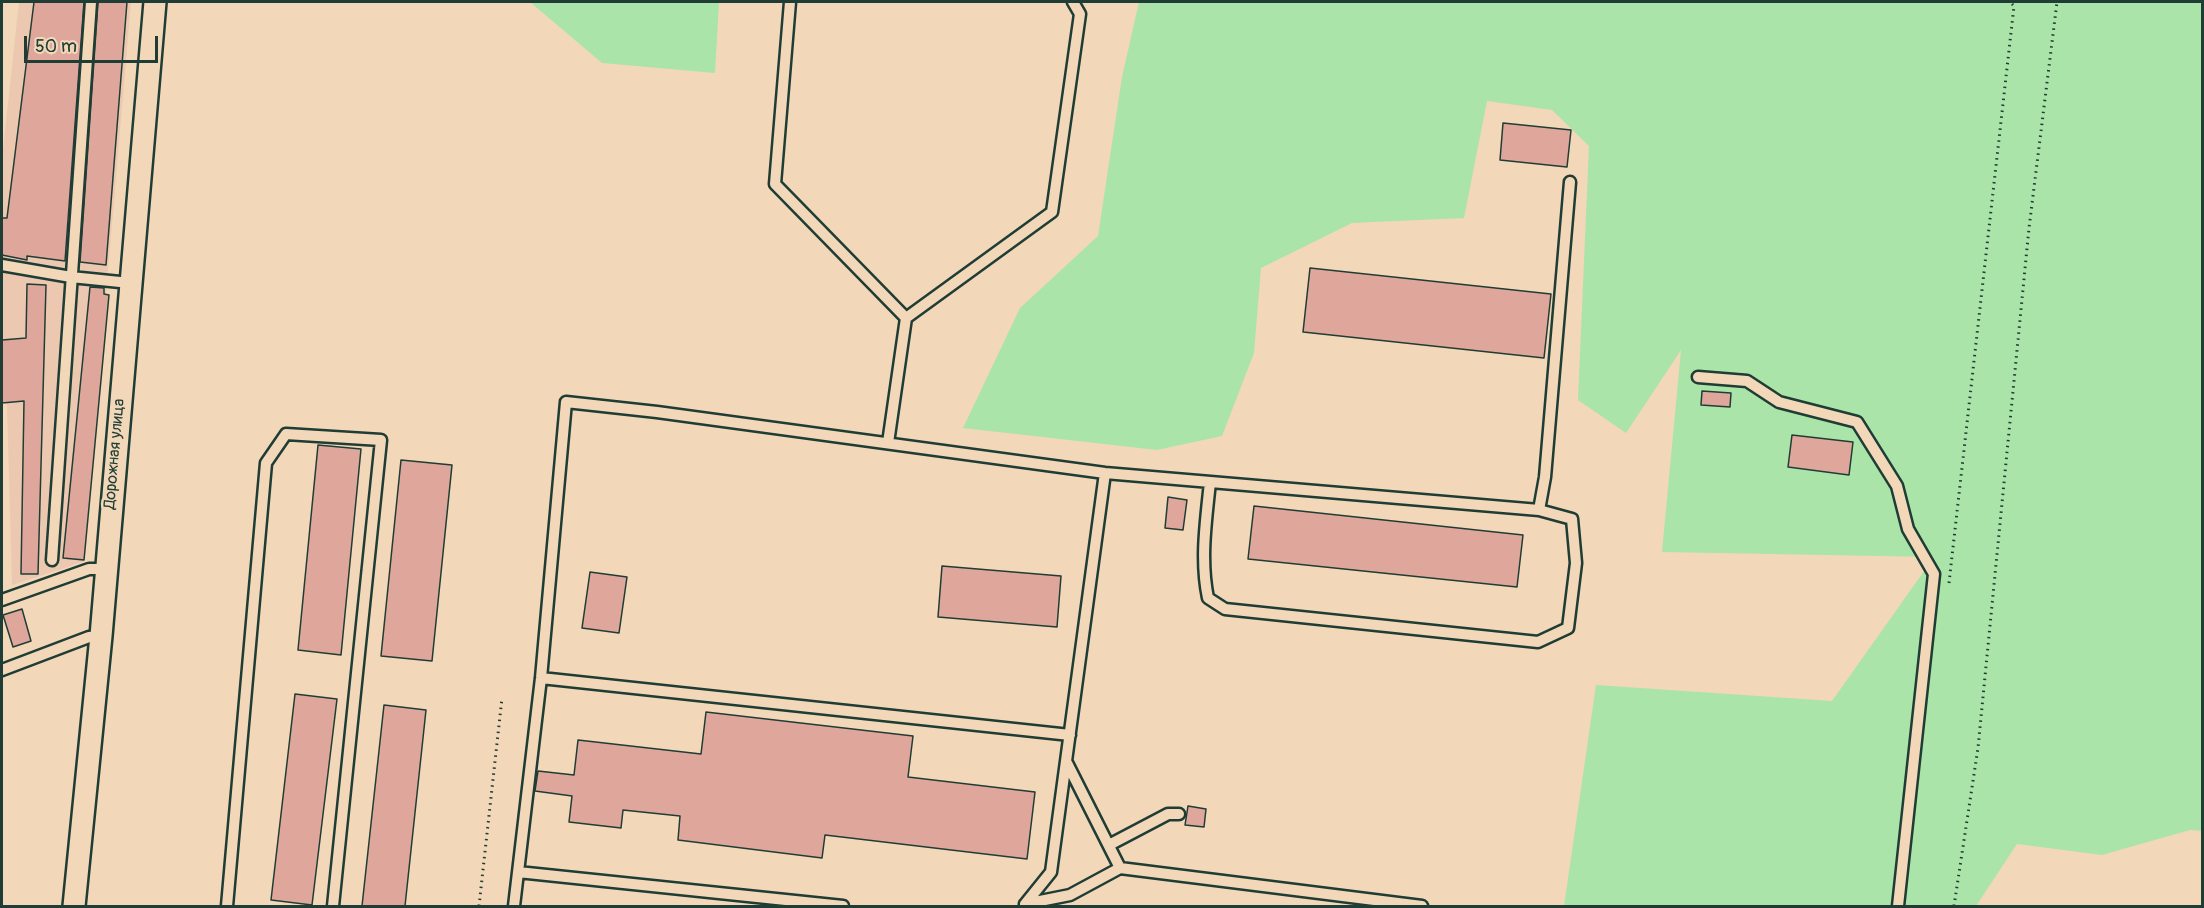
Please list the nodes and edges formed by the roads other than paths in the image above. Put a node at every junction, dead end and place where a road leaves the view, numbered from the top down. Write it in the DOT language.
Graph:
graph roads {
  1 [pos="91,2"];
  2 [pos="155,2"];
  3 [pos="790,2"];
  4 [pos="1073,2"];
  5 [pos="1570,182"];
  6 [pos="2,265"];
  7 [pos="72,277"];
  8 [pos="130,283"];
  9 [pos="906,318"];
  10 [pos="1698,377"];
  11 [pos="888,443"];
  12 [pos="1105,473"];
  13 [pos="1210,482"];
  14 [pos="1539,510"];
  15 [pos="52,560"];
  16 [pos="106,569"];
  17 [pos="2,600"];
  18 [pos="101,636"];
  19 [pos="2,670"];
  20 [pos="541,678"];
  21 [pos="1070,735"];
  22 [pos="1067,762"];
  23 [pos="1179,814"];
  24 [pos="1109,845"];
  25 [pos="1120,868"];
  26 [pos="518,872"];
  27 [pos="1369,903"];
  28 [pos="1024,905"];
  29 [pos="74,906"];
  30 [pos="227,906"];
  31 [pos="333,906"];
  32 [pos="514,906"];
  33 [pos="843,906"];
  34 [pos="1422,906"];
  35 [pos="1898,906"];
  1 -- 7 [label="lane"];
  2 -- 8 [label="street, Дорожная улица"];
  3 -- 9 [label="lane"];
  4 -- 9 [label="lane"];
  5 -- 14 [label="lane"];
  6 -- 7 [label="lane"];
  7 -- 8 [label="lane"];
  7 -- 15 [label="lane"];
  8 -- 16 [label="street, Дорожная улица"];
  9 -- 11 [label="lane"];
  10 -- 35 [label="lane"];
  11 -- 12 [label="lane"];
  11 -- 20 [label="lane"];
  12 -- 13 [label="lane"];
  12 -- 21 [label="lane"];
  13 -- 14 [label="lane"];
  13 -- 14 [label="lane"];
  16 -- 17 [label="lane"];
  16 -- 18 [label="street, Дорожная улица"];
  18 -- 19 [label="lane"];
  18 -- 29 [label="street, Дорожная улица"];
  20 -- 21 [label="lane"];
  20 -- 26 [label="lane"];
  21 -- 22 [label="lane"];
  22 -- 24 [label="lane"];
  22 -- 28 [label="lane"];
  23 -- 24 [label="lane"];
  24 -- 25 [label="lane"];
  25 -- 27 [label="lane"];
  25 -- 28 [label="lane"];
  26 -- 32 [label="lane"];
  26 -- 33 [label="lane"];
  27 -- 34 [label="lane"];
  30 -- 31 [label="lane"];
}
